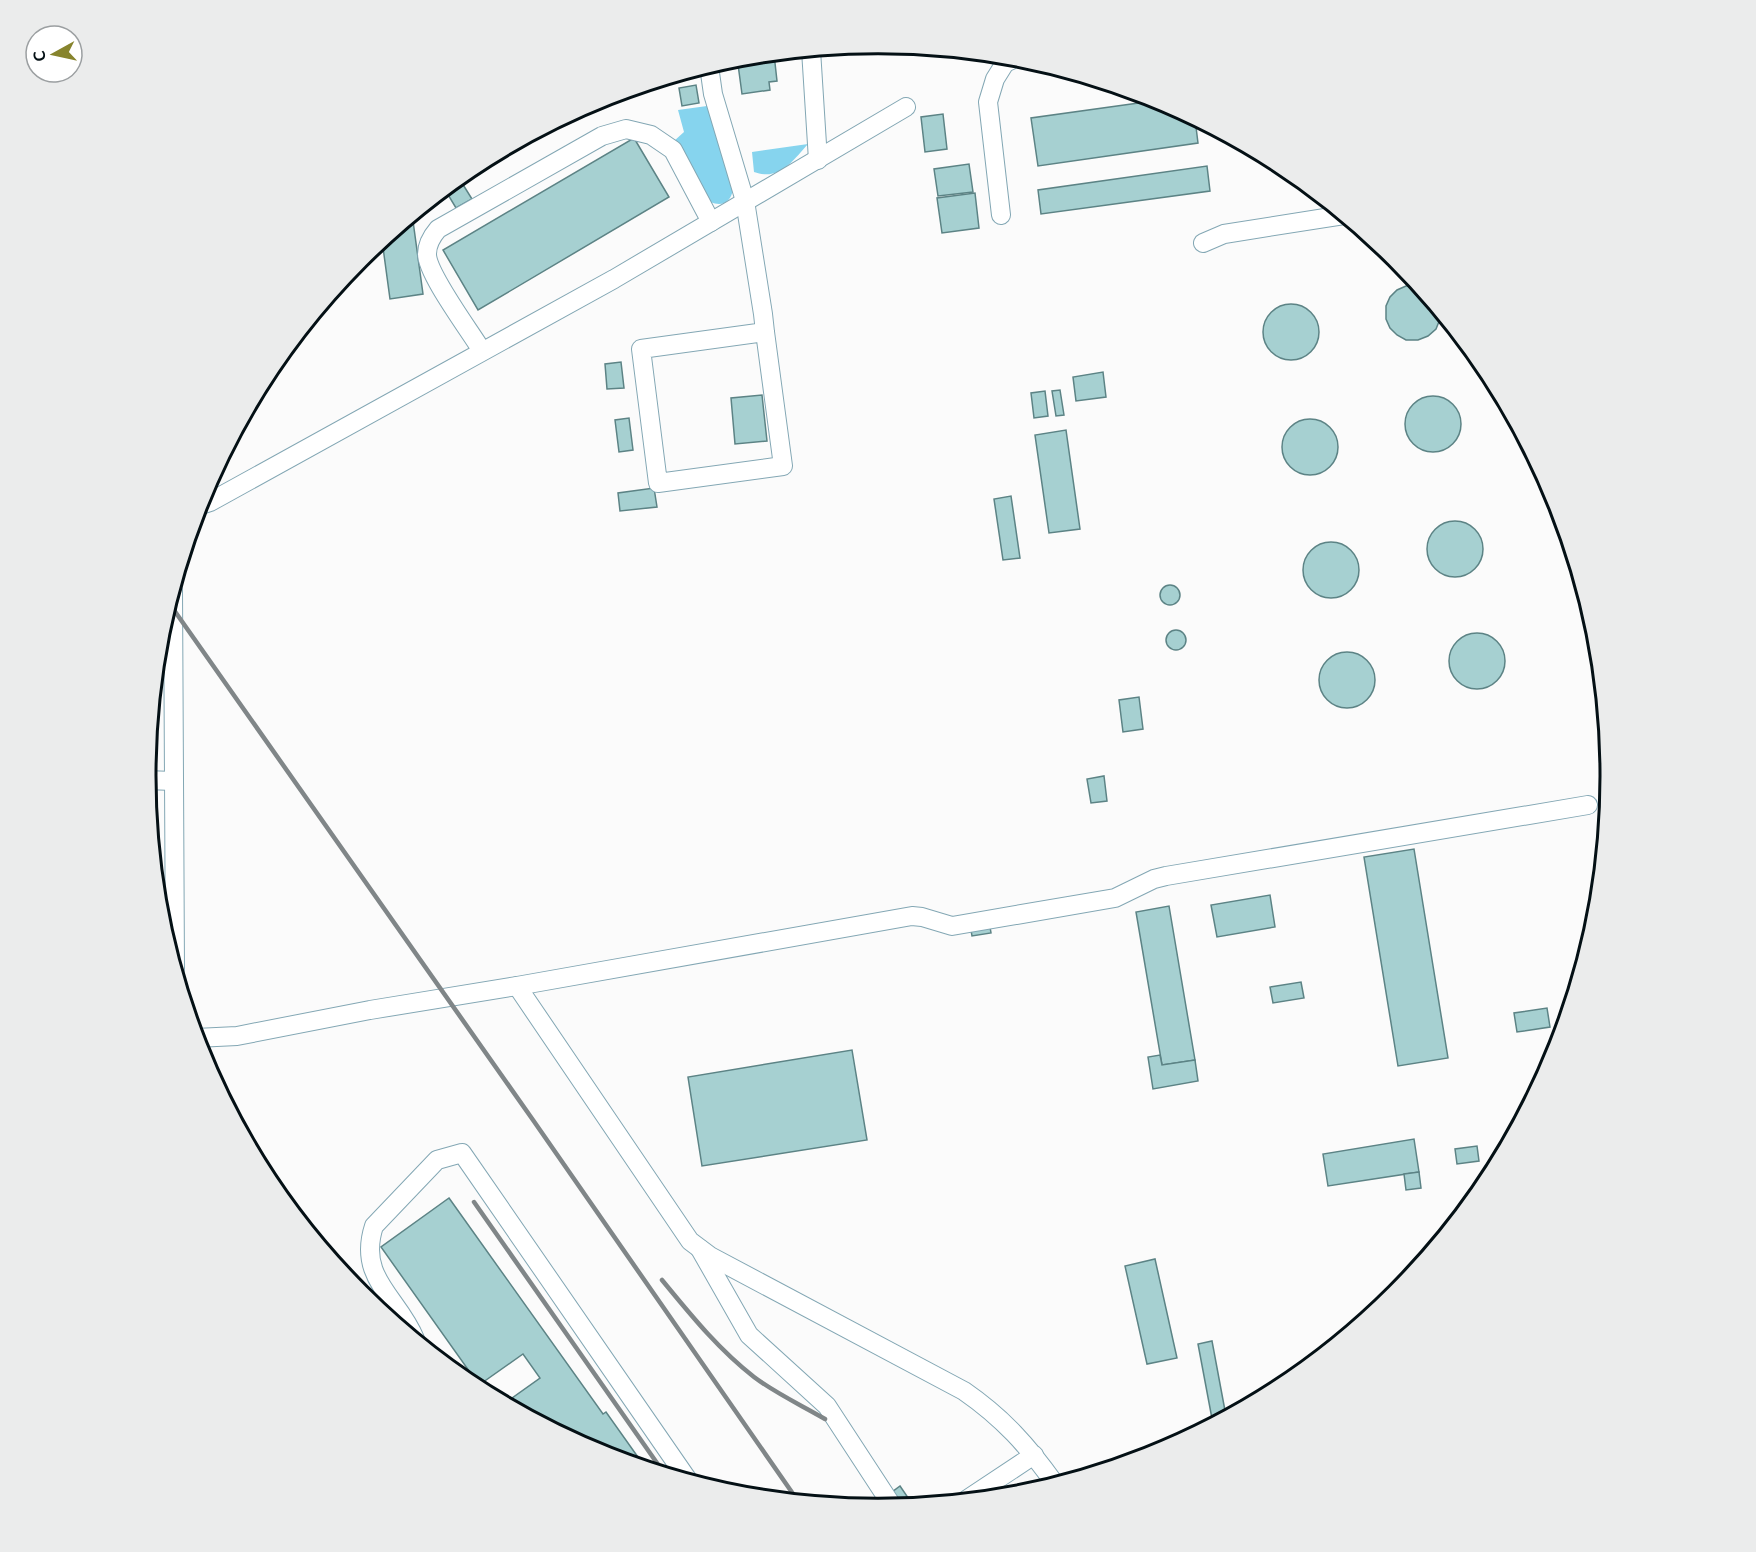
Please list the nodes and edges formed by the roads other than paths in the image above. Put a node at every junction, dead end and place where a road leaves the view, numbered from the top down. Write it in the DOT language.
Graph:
graph roads {
  1 [pos="811,58"];
  2 [pos="1004,65"];
  3 [pos="710,74"];
  4 [pos="906,107"];
  5 [pos="818,160"];
  6 [pos="745,201"];
  7 [pos="1001,215"];
  8 [pos="1334,217"];
  9 [pos="711,222"];
  10 [pos="1203,243"];
  11 [pos="765,332"];
  12 [pos="482,351"];
  13 [pos="210,502"];
  14 [pos="172,626"];
  15 [pos="156,780"];
  16 [pos="173,781"];
  17 [pos="1588,805"];
  18 [pos="175,936"];
  19 [pos="517,986"];
  20 [pos="205,1038"];
  21 [pos="700,1250"];
  22 [pos="403,1320"];
  23 [pos="1034,1455"];
  24 [pos="681,1470"];
  25 [pos="1050,1477"];
  26 [pos="980,1491"];
  27 [pos="887,1498"];
  1 -- 5 [label="street"];
  2 -- 7 [label="street"];
  3 -- 6 [label="street"];
  4 -- 5 [label="street"];
  5 -- 6 [label="street"];
  6 -- 9 [label="street"];
  6 -- 11 [label="street"];
  8 -- 10 [label="street"];
  9 -- 12 [label="street"];
  9 -- 12 [label="street"];
  11 -- 11 [label="street"];
  12 -- 13 [label="street"];
  14 -- 16 [label="street"];
  15 -- 16 [label="street"];
  16 -- 18 [label="street"];
  17 -- 19 [label="street"];
  19 -- 20 [label="street"];
  19 -- 21 [label="street"];
  21 -- 23 [label="street"];
  21 -- 27 [label="street"];
  22 -- 24 [label="street"];
  23 -- 25 [label="street"];
  23 -- 26 [label="street"];
}
